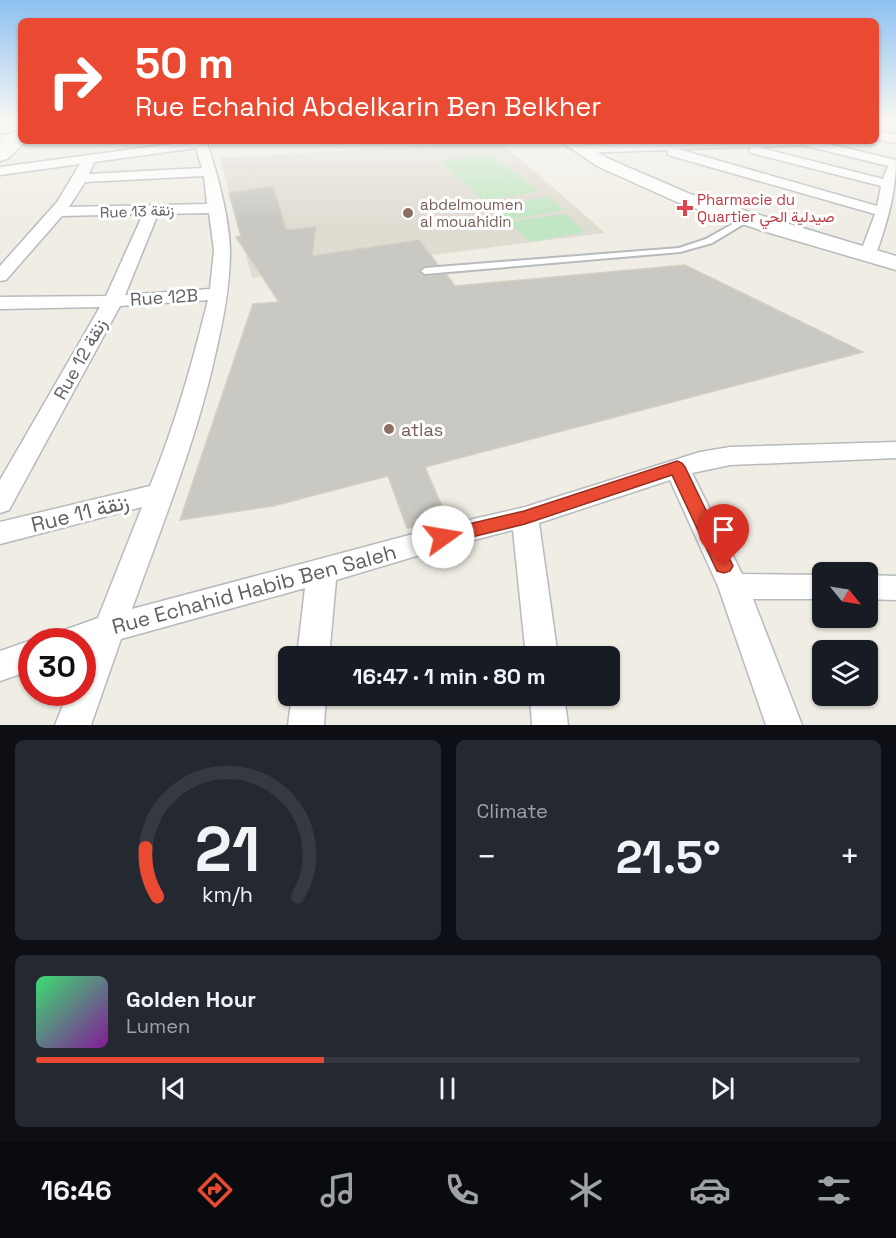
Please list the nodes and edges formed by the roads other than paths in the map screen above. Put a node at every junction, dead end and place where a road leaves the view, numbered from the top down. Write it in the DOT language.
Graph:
graph roads {
  1 [pos="119,154"];
  2 [pos="204,154"];
  3 [pos="587,154"];
  4 [pos="682,154"];
  5 [pos="793,154"];
  6 [pos="841,154"];
  7 [pos="90,158"];
  8 [pos="0,171"];
  9 [pos="894,171"];
  10 [pos="210,172"];
  11 [pos="82,178"];
  12 [pos="216,208"];
  13 [pos="152,211"];
  14 [pos="57,212"];
  15 [pos="884,212"];
  16 [pos="748,219"];
  17 [pos="868,255"];
  18 [pos="896,263"];
  19 [pos="425,272"];
  20 [pos="0,276"];
  21 [pos="219,294"];
  22 [pos="113,301"];
  23 [pos="0,303"];
  24 [pos="896,450"];
  25 [pos="677,467"];
  26 [pos="160,493"];
  27 [pos="0,503"];
  28 [pos="525,517"];
  29 [pos="0,533"];
  30 [pos="322,572"];
  31 [pos="733,586"];
  32 [pos="812,587"];
  33 [pos="878,587"];
  34 [pos="896,588"];
  35 [pos="107,629"];
  36 [pos="96,633"];
  37 [pos="314,646"];
  38 [pos="541,646"];
  39 [pos="18,660"];
  40 [pos="0,666"];
  41 [pos="308,706"];
  42 [pos="548,706"];
  43 [pos="73,725"];
  44 [pos="306,725"];
  45 [pos="550,725"];
  46 [pos="784,725"];
  1 -- 7 [label="street"];
  2 -- 10 [label="street"];
  3 -- 16 [label="street"];
  4 -- 15 [label="street"];
  5 -- 9 [label="street"];
  6 -- 9 [label="street"];
  7 -- 8 [label="street"];
  7 -- 11 [label="street"];
  9 -- 15 [label="street"];
  10 -- 11 [label="street"];
  10 -- 12 [label="street"];
  11 -- 14 [label="street"];
  12 -- 13 [label="street, Rue 13 زنقة"];
  12 -- 21 [label="street"];
  13 -- 14 [label="street, Rue 13 زنقة"];
  13 -- 22 [label="street, Rue 12 زنقة"];
  14 -- 20 [label="street"];
  15 -- 17 [label="street"];
  16 -- 17 [label="street"];
  16 -- 19 [label="lane"];
  17 -- 18 [label="street"];
  21 -- 22 [label="street, Rue 12B"];
  21 -- 26 [label="street"];
  22 -- 23 [label="street, Rue 12B"];
  22 -- 27 [label="street, Rue 12 زنقة"];
  24 -- 25 [label="street, Rue Echahid Habib Ben Saleh"];
  25 -- 28 [label="street, Rue Echahid Habib Ben Saleh"];
  25 -- 31 [label="street"];
  26 -- 29 [label="street, Rue 11 زنقة"];
  26 -- 35 [label="street"];
  28 -- 30 [label="street, Rue Echahid Habib Ben Saleh"];
  28 -- 38 [label="street"];
  30 -- 35 [label="street, Rue Echahid Habib Ben Saleh"];
  30 -- 37 [label="street"];
  31 -- 32 [label="street"];
  31 -- 46 [label="street"];
  33 -- 34 [label="street"];
  35 -- 36 [label="street, Rue Echahid Habib Ben Saleh"];
  35 -- 43 [label="street"];
  39 -- 40 [label="street"];
  41 -- 44 [label="street"];
  42 -- 45 [label="street"];
}
